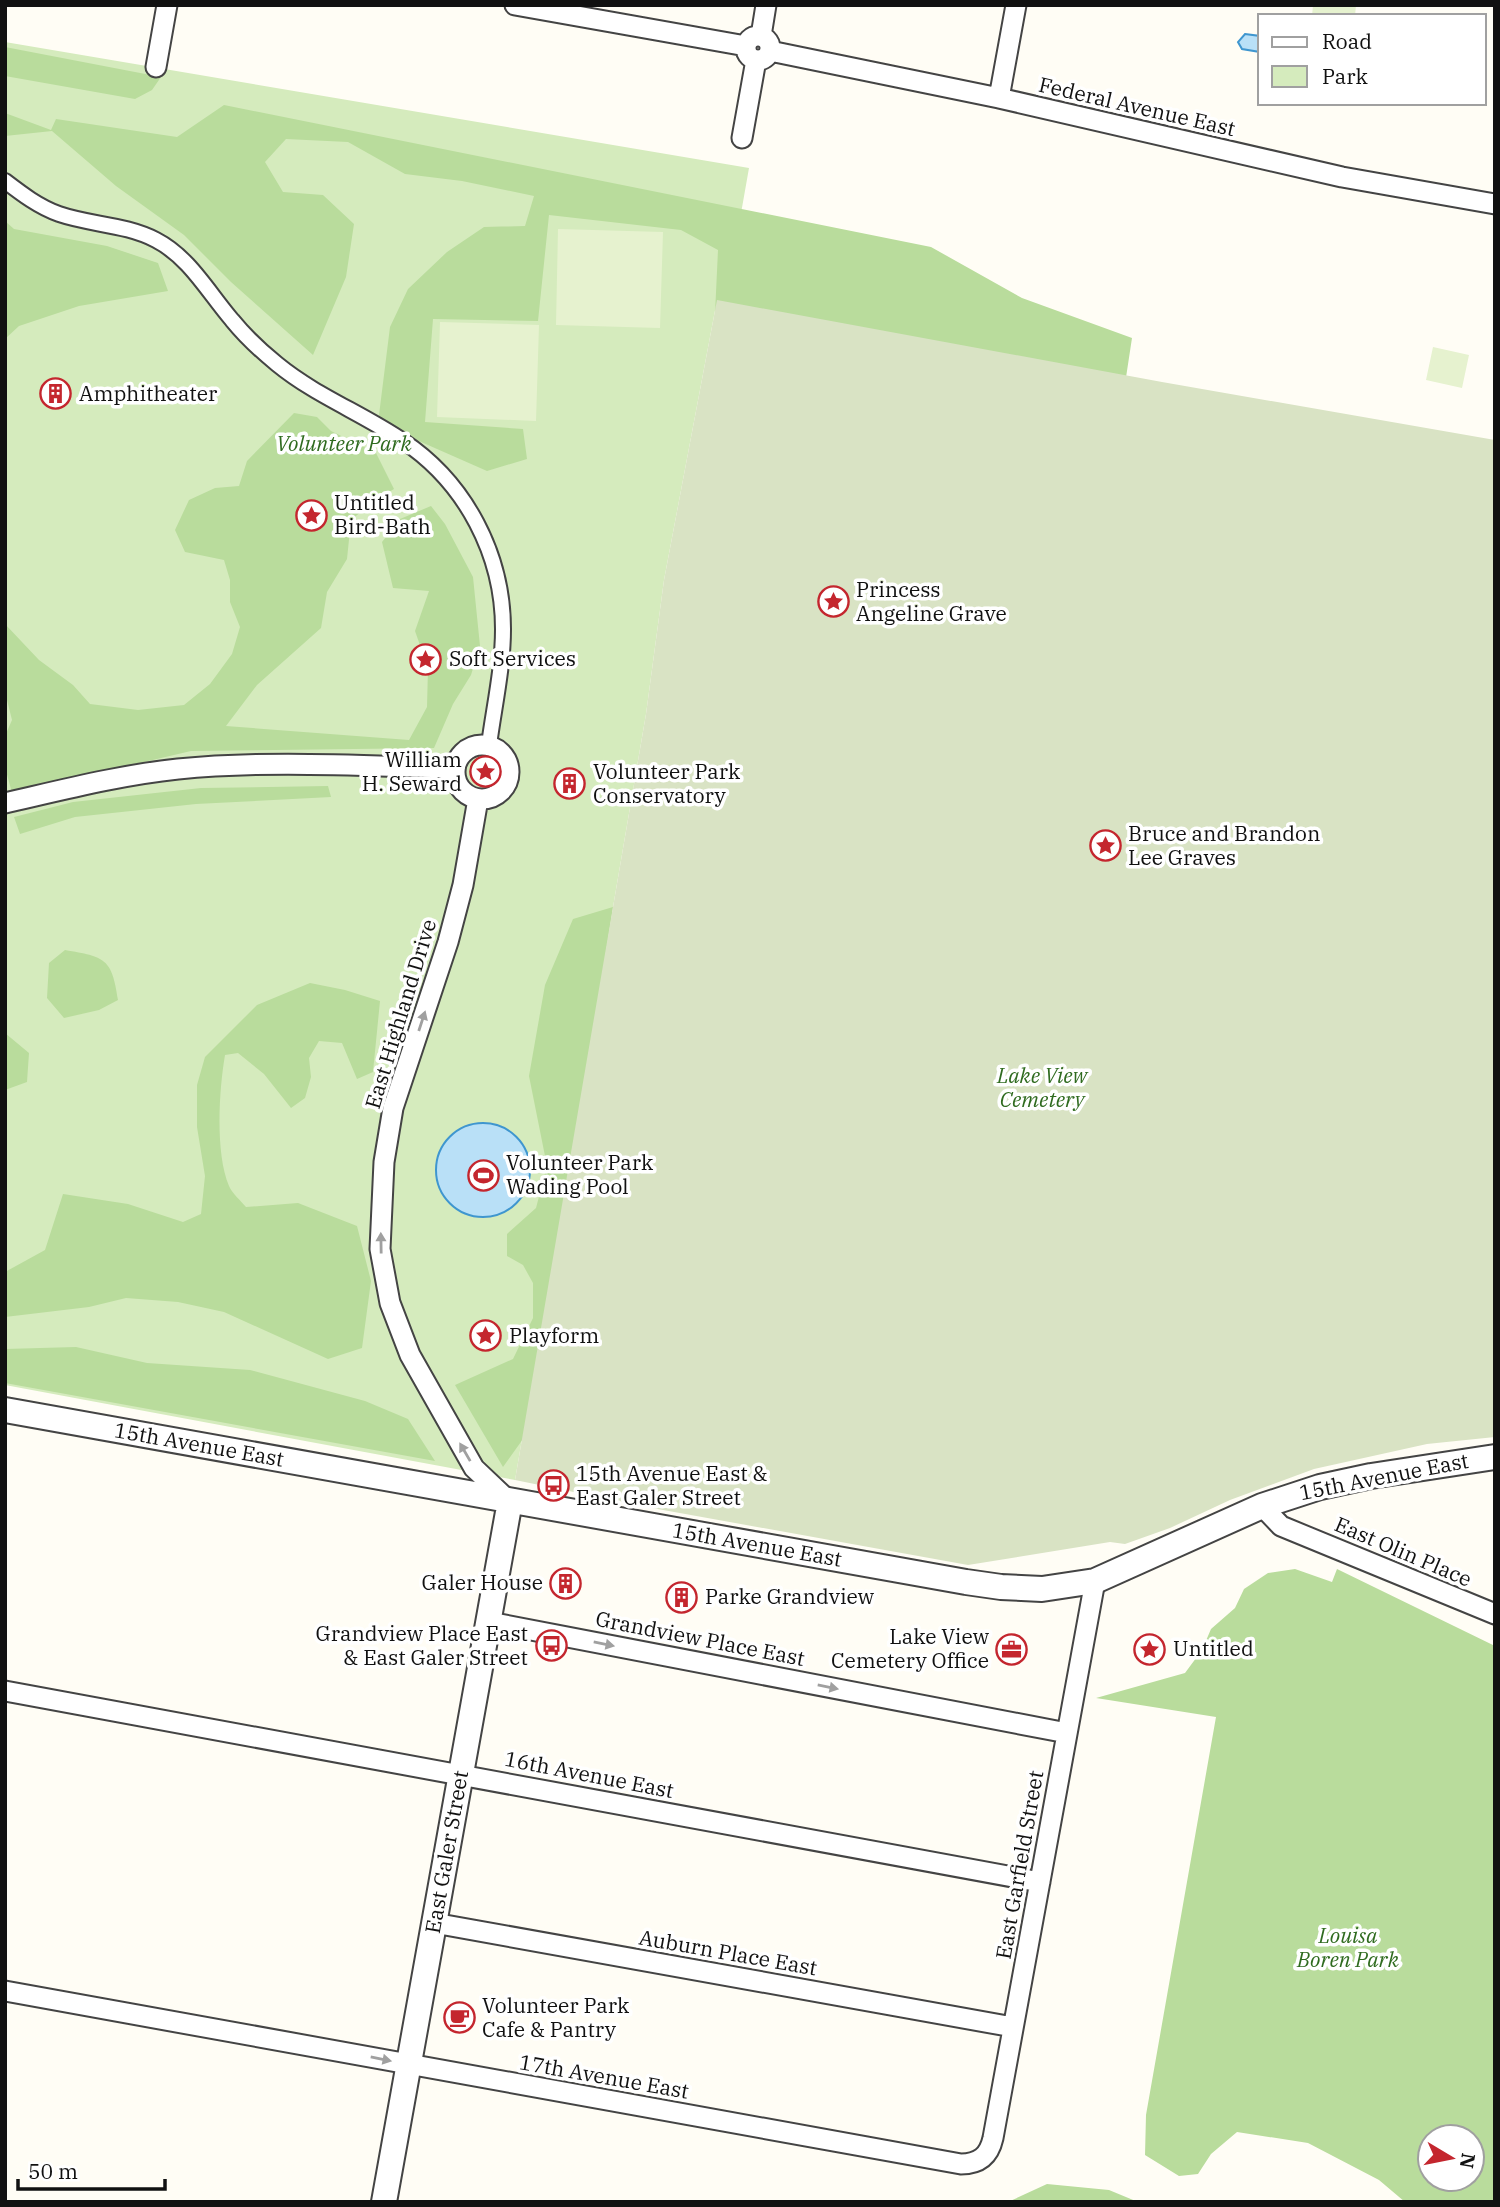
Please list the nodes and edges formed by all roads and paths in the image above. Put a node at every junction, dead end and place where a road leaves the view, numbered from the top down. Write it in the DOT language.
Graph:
graph roads {
  1 [pos="167,5"];
  2 [pos="515,5"];
  3 [pos="766,5"];
  4 [pos="1016,5"];
  5 [pos="758,48"];
  6 [pos="156,67"];
  7 [pos="999,98"];
  8 [pos="743,138"];
  9 [pos="5,181"];
  10 [pos="1495,204"];
  11 [pos="489,745"];
  12 [pos="455,768"];
  13 [pos="478,799"];
  14 [pos="5,803"];
  15 [pos="5,1410"];
  16 [pos="1495,1457"];
  17 [pos="510,1502"];
  18 [pos="1262,1506"];
  19 [pos="1095,1581"];
  20 [pos="1495,1614"];
  21 [pos="489,1622"];
  22 [pos="5,1691"];
  23 [pos="1067,1733"];
  24 [pos="461,1774"];
  25 [pos="1040,1882"];
  26 [pos="434,1923"];
  27 [pos="5,1991"];
  28 [pos="1013,2027"];
  29 [pos="409,2064"];
  30 [pos="986,2155"];
  31 [pos="384,2202"];
  1 -- 6 [label="street"];
  2 -- 5 [label="street, Federal Avenue East"];
  3 -- 5 [label="street"];
  4 -- 7 [label="street"];
  5 -- 7 [label="street, Federal Avenue East"];
  5 -- 8 [label="street"];
  7 -- 10 [label="street, Federal Avenue East"];
  9 -- 11 [label="street"];
  11 -- 12 [label="street"];
  11 -- 13 [label="street"];
  12 -- 13 [label="street"];
  12 -- 14 [label="street"];
  17 -- 13 [label="street, East Highland Drive, one-way"];
  15 -- 17 [label="street, 15th Avenue East"];
  16 -- 18 [label="street, 15th Avenue East"];
  17 -- 19 [label="street, 15th Avenue East"];
  17 -- 21 [label="street, East Galer Street"];
  18 -- 19 [label="street, 15th Avenue East"];
  18 -- 20 [label="street, East Olin Place"];
  19 -- 23 [label="street, East Garfield Street"];
  21 -- 23 [label="street, Grandview Place East, one-way"];
  21 -- 24 [label="street, East Galer Street"];
  22 -- 24 [label="street, 16th Avenue East"];
  23 -- 25 [label="street, East Garfield Street"];
  24 -- 25 [label="street, 16th Avenue East"];
  24 -- 26 [label="street, East Galer Street"];
  25 -- 28 [label="street, East Garfield Street"];
  26 -- 28 [label="street, Auburn Place East"];
  26 -- 29 [label="street, East Galer Street"];
  27 -- 29 [label="street, 17th Avenue East, one-way"];
  28 -- 30 [label="street, East Garfield Street"];
  29 -- 30 [label="street, 17th Avenue East"];
  29 -- 31 [label="street, East Galer Street"];
}
